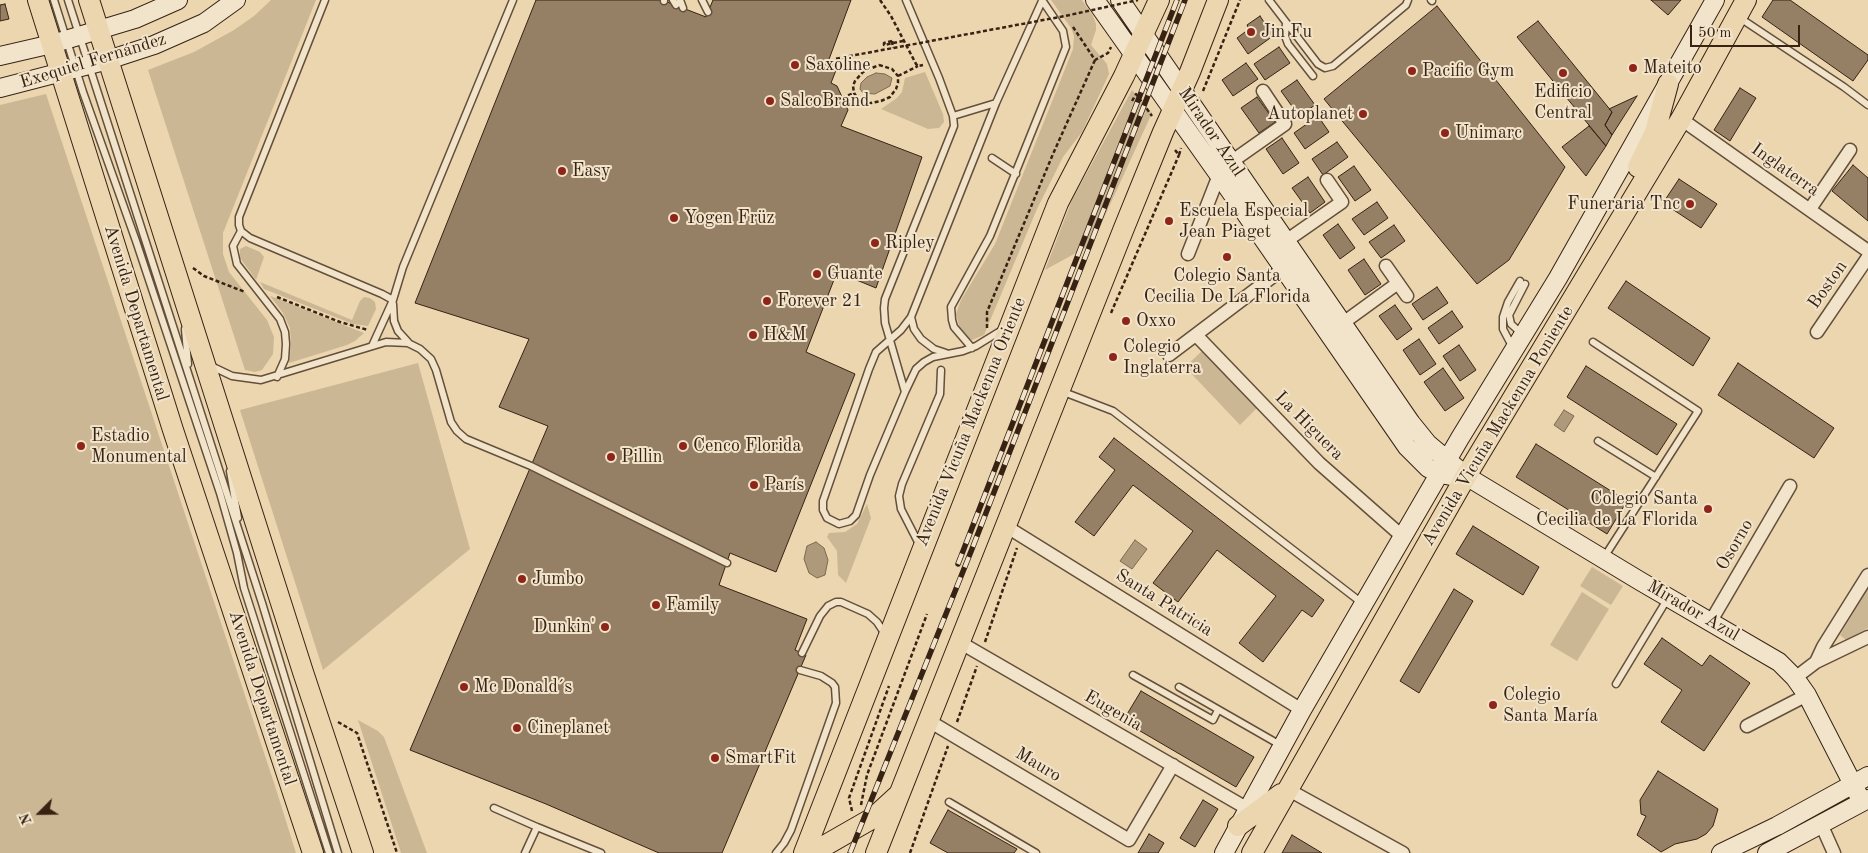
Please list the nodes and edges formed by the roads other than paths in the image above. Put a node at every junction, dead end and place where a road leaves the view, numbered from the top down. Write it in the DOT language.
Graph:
graph roads {
  1 [pos="38,0"];
  2 [pos="54,0"];
  3 [pos="68,0"];
  4 [pos="89,0"];
  5 [pos="178,0"];
  6 [pos="236,0"];
  7 [pos="325,0"];
  8 [pos="513,0"];
  9 [pos="702,0"];
  10 [pos="906,0"];
  11 [pos="1042,0"];
  12 [pos="1096,0"];
  13 [pos="1120,0"];
  14 [pos="1159,0"];
  15 [pos="1218,0"];
  16 [pos="1269,0"];
  17 [pos="1408,0"];
  18 [pos="1715,0"];
  19 [pos="676,2"];
  20 [pos="683,8"];
  21 [pos="1741,8"];
  22 [pos="708,12"];
  23 [pos="1286,23"];
  24 [pos="98,30"];
  25 [pos="1143,34"];
  26 [pos="66,40"];
  27 [pos="1134,55"];
  28 [pos="0,56"];
  29 [pos="108,60"];
  30 [pos="75,69"];
  31 [pos="1313,76"];
  32 [pos="1668,84"];
  33 [pos="0,88"];
  34 [pos="1182,90"];
  35 [pos="1263,91"];
  36 [pos="996,102"];
  37 [pos="1868,105"];
  38 [pos="1173,110"];
  39 [pos="953,116"];
  40 [pos="1681,119"];
  41 [pos="1850,150"];
  42 [pos="992,158"];
  43 [pos="1225,168"];
  44 [pos="1016,174"];
  45 [pos="1327,180"];
  46 [pos="1810,209"];
  47 [pos="1619,222"];
  48 [pos="241,231"];
  49 [pos="1286,241"];
  50 [pos="1868,251"];
  51 [pos="1188,254"];
  52 [pos="1868,257"];
  53 [pos="1386,266"];
  54 [pos="1284,268"];
  55 [pos="1398,284"];
  56 [pos="181,290"];
  57 [pos="1407,296"];
  58 [pos="393,300"];
  59 [pos="911,317"];
  60 [pos="1343,323"];
  61 [pos="1011,324"];
  62 [pos="1817,332"];
  63 [pos="1196,335"];
  64 [pos="1524,335"];
  65 [pos="890,340"];
  66 [pos="408,342"];
  67 [pos="1593,342"];
  68 [pos="372,346"];
  69 [pos="972,348"];
  70 [pos="1514,350"];
  71 [pos="947,354"];
  72 [pos="1170,355"];
  73 [pos="204,362"];
  74 [pos="941,370"];
  75 [pos="190,377"];
  76 [pos="277,377"];
  77 [pos="1060,390"];
  78 [pos="905,392"];
  79 [pos="217,403"];
  80 [pos="1598,441"];
  81 [pos="1443,467"];
  82 [pos="1466,476"];
  83 [pos="1656,477"];
  84 [pos="1790,486"];
  85 [pos="1014,531"];
  86 [pos="1403,536"];
  87 [pos="244,546"];
  88 [pos="921,549"];
  89 [pos="1603,559"];
  90 [pos="727,563"];
  91 [pos="1868,576"];
  92 [pos="1668,597"];
  93 [pos="1364,604"];
  94 [pos="1711,621"];
  95 [pos="1868,637"];
  96 [pos="887,639"];
  97 [pos="961,643"];
  98 [pos="802,653"];
  99 [pos="1816,662"];
  100 [pos="800,670"];
  101 [pos="1133,675"];
  102 [pos="1795,678"];
  103 [pos="1616,684"];
  104 [pos="1179,688"];
  105 [pos="1807,695"];
  106 [pos="1218,710"];
  107 [pos="1302,710"];
  108 [pos="929,721"];
  109 [pos="1747,726"];
  110 [pos="1282,746"];
  111 [pos="1173,765"];
  112 [pos="1861,780"];
  113 [pos="1287,789"];
  114 [pos="900,793"];
  115 [pos="1865,800"];
  116 [pos="949,802"];
  117 [pos="494,808"];
  118 [pos="1248,809"];
  119 [pos="1821,824"];
  120 [pos="1238,826"];
  121 [pos="537,827"];
  122 [pos="313,853"];
  123 [pos="329,853"];
  124 [pos="338,853"];
  125 [pos="364,853"];
  126 [pos="525,853"];
  127 [pos="601,853"];
  128 [pos="776,853"];
  129 [pos="804,853"];
  130 [pos="812,853"];
  131 [pos="876,853"];
  132 [pos="1036,853"];
  133 [pos="1224,853"];
  134 [pos="1252,853"];
  135 [pos="1402,853"];
  136 [pos="1722,853"];
  137 [pos="1768,853"];
  138 [pos="1834,853"];
  1 -- 26 [label="main road, Avenida Departamental"];
  2 -- 26 [label="lane"];
  3 -- 26 [label="lane"];
  4 -- 24 [label="main road"];
  5 -- 24 [label="main road, Exequiel Fernández"];
  6 -- 29 [label="main road, Exequiel Fernández"];
  7 -- 48 [label="lane"];
  8 -- 58 [label="lane"];
  9 -- 22 [label="lane"];
  10 -- 39 [label="lane"];
  11 -- 36 [label="lane"];
  11 -- 44 [label="lane"];
  12 -- 27 [label="main road, Mirador Azul"];
  13 -- 25 [label="main road, Mirador Azul"];
  14 -- 25 [label="main road, Avenida Vicuña Mackenna Oriente"];
  15 -- 34 [label="main road"];
  16 -- 23 [label="lane"];
  17 -- 23 [label="lane"];
  18 -- 32 [label="main road, Avenida Vicuña Mackenna Poniente"];
  19 -- 20 [label="lane"];
  21 -- 37 [label="lane"];
  21 -- 40 [label="main road, Avenida Vicuña Mackenna Poniente"];
  23 -- 31 [label="lane"];
  24 -- 26 [label="main road, Exequiel Fernández"];
  24 -- 29 [label="main road"];
  25 -- 27 [label="main road, Avenida Vicuña Mackenna Oriente"];
  25 -- 34 [label="main road, Mirador Azul"];
  26 -- 28 [label="main road, Exequiel Fernández"];
  26 -- 30 [label="main road, Avenida Departamental"];
  26 -- 30 [label="lane"];
  27 -- 38 [label="main road, Mirador Azul"];
  27 -- 61 [label="main road, Avenida Vicuña Mackenna Oriente"];
  29 -- 30 [label="main road, Exequiel Fernández"];
  29 -- 56 [label="main road"];
  30 -- 33 [label="main road, Exequiel Fernández"];
  30 -- 75 [label="lane"];
  30 -- 122 [label="main road, Avenida Departamental"];
  30 -- 123 [label="lane"];
  32 -- 47 [label="main road"];
  32 -- 64 [label="main road, Avenida Vicuña Mackenna Poniente"];
  34 -- 38 [label="main road"];
  34 -- 43 [label="main road, Mirador Azul"];
  35 -- 43 [label="street"];
  36 -- 39 [label="lane"];
  36 -- 59 [label="lane"];
  38 -- 43 [label="main road, Mirador Azul"];
  38 -- 77 [label="main road"];
  39 -- 65 [label="lane"];
  40 -- 46 [label="street, Inglaterra"];
  40 -- 47 [label="main road, Avenida Vicuña Mackenna Poniente"];
  41 -- 46 [label="street"];
  42 -- 44 [label="lane"];
  43 -- 49 [label="main road, Mirador Azul"];
  43 -- 51 [label="street, Mirador Azul"];
  43 -- 54 [label="main road, Mirador Azul"];
  44 -- 69 [label="lane"];
  45 -- 49 [label="street"];
  46 -- 50 [label="street, Inglaterra"];
  47 -- 82 [label="main road, Avenida Vicuña Mackenna Poniente"];
  48 -- 58 [label="lane"];
  48 -- 76 [label="lane"];
  49 -- 60 [label="main road, Mirador Azul"];
  52 -- 62 [label="street, Boston"];
  53 -- 55 [label="street"];
  54 -- 63 [label="street"];
  54 -- 81 [label="main road, Mirador Azul"];
  55 -- 57 [label="street"];
  55 -- 60 [label="street"];
  56 -- 73 [label="main road"];
  56 -- 75 [label="lane"];
  58 -- 66 [label="lane"];
  58 -- 68 [label="lane"];
  59 -- 65 [label="lane"];
  59 -- 71 [label="lane"];
  60 -- 81 [label="main road, Mirador Azul"];
  61 -- 69 [label="lane"];
  61 -- 88 [label="main road, Avenida Vicuña Mackenna Oriente"];
  63 -- 72 [label="street"];
  63 -- 86 [label="street, La Higuera"];
  64 -- 70 [label="main road, Avenida Vicuña Mackenna Poniente"];
  64 -- 70 [label="lane"];
  65 -- 78 [label="lane"];
  65 -- 78 [label="lane"];
  66 -- 68 [label="lane"];
  66 -- 90 [label="lane"];
  67 -- 83 [label="lane"];
  68 -- 76 [label="lane"];
  69 -- 71 [label="lane"];
  70 -- 81 [label="main road, Avenida Vicuña Mackenna Poniente"];
  71 -- 78 [label="lane"];
  73 -- 76 [label="lane"];
  73 -- 79 [label="main road"];
  74 -- 88 [label="lane"];
  75 -- 87 [label="lane"];
  77 -- 85 [label="main road"];
  77 -- 93 [label="lane"];
  79 -- 87 [label="lane"];
  79 -- 125 [label="main road"];
  80 -- 83 [label="lane"];
  81 -- 82 [label="main road, Mirador Azul"];
  81 -- 86 [label="main road, Avenida Vicuña Mackenna Poniente"];
  82 -- 89 [label="main road, Mirador Azul"];
  82 -- 113 [label="main road, Avenida Vicuña Mackenna Poniente"];
  83 -- 89 [label="lane"];
  84 -- 94 [label="street, Osorno"];
  85 -- 97 [label="main road"];
  85 -- 107 [label="street, Santa Patricia"];
  86 -- 93 [label="main road, Avenida Vicuña Mackenna Poniente"];
  87 -- 124 [label="lane"];
  88 -- 96 [label="main road, Avenida Vicuña Mackenna Oriente"];
  89 -- 92 [label="main road, Mirador Azul"];
  91 -- 99 [label="street"];
  92 -- 94 [label="main road, Mirador Azul"];
  92 -- 103 [label="lane"];
  93 -- 107 [label="main road, Avenida Vicuña Mackenna Poniente"];
  94 -- 102 [label="main road, Mirador Azul"];
  95 -- 99 [label="street"];
  96 -- 98 [label="lane"];
  96 -- 129 [label="main road, Avenida Vicuña Mackenna Oriente"];
  97 -- 108 [label="main road"];
  97 -- 111 [label="street, Eugenia"];
  99 -- 102 [label="street"];
  100 -- 128 [label="lane"];
  101 -- 106 [label="lane"];
  102 -- 105 [label="main road, Mirador Azul"];
  104 -- 106 [label="lane"];
  105 -- 109 [label="street"];
  105 -- 112 [label="main road, Mirador Azul"];
  106 -- 110 [label="lane"];
  107 -- 110 [label="main road, Avenida Vicuña Mackenna Poniente"];
  108 -- 111 [label="street, Mauro"];
  108 -- 114 [label="main road"];
  110 -- 118 [label="main road, Avenida Vicuña Mackenna Poniente"];
  111 -- 118 [label="street, Eugenia"];
  112 -- 115 [label="main road, Mirador Azul"];
  112 -- 136 [label="main road"];
  113 -- 120 [label="main road"];
  113 -- 134 [label="main road, Avenida Vicuña Mackenna Poniente"];
  113 -- 135 [label="street"];
  114 -- 130 [label="main road"];
  114 -- 131 [label="main road"];
  115 -- 119 [label="main road"];
  116 -- 132 [label="lane"];
  117 -- 121 [label="lane"];
  118 -- 120 [label="main road, Avenida Vicuña Mackenna Poniente"];
  119 -- 137 [label="main road"];
  119 -- 138 [label="street"];
  120 -- 133 [label="main road, Avenida Vicuña Mackenna Poniente"];
  121 -- 126 [label="lane"];
  121 -- 127 [label="lane"];
}
